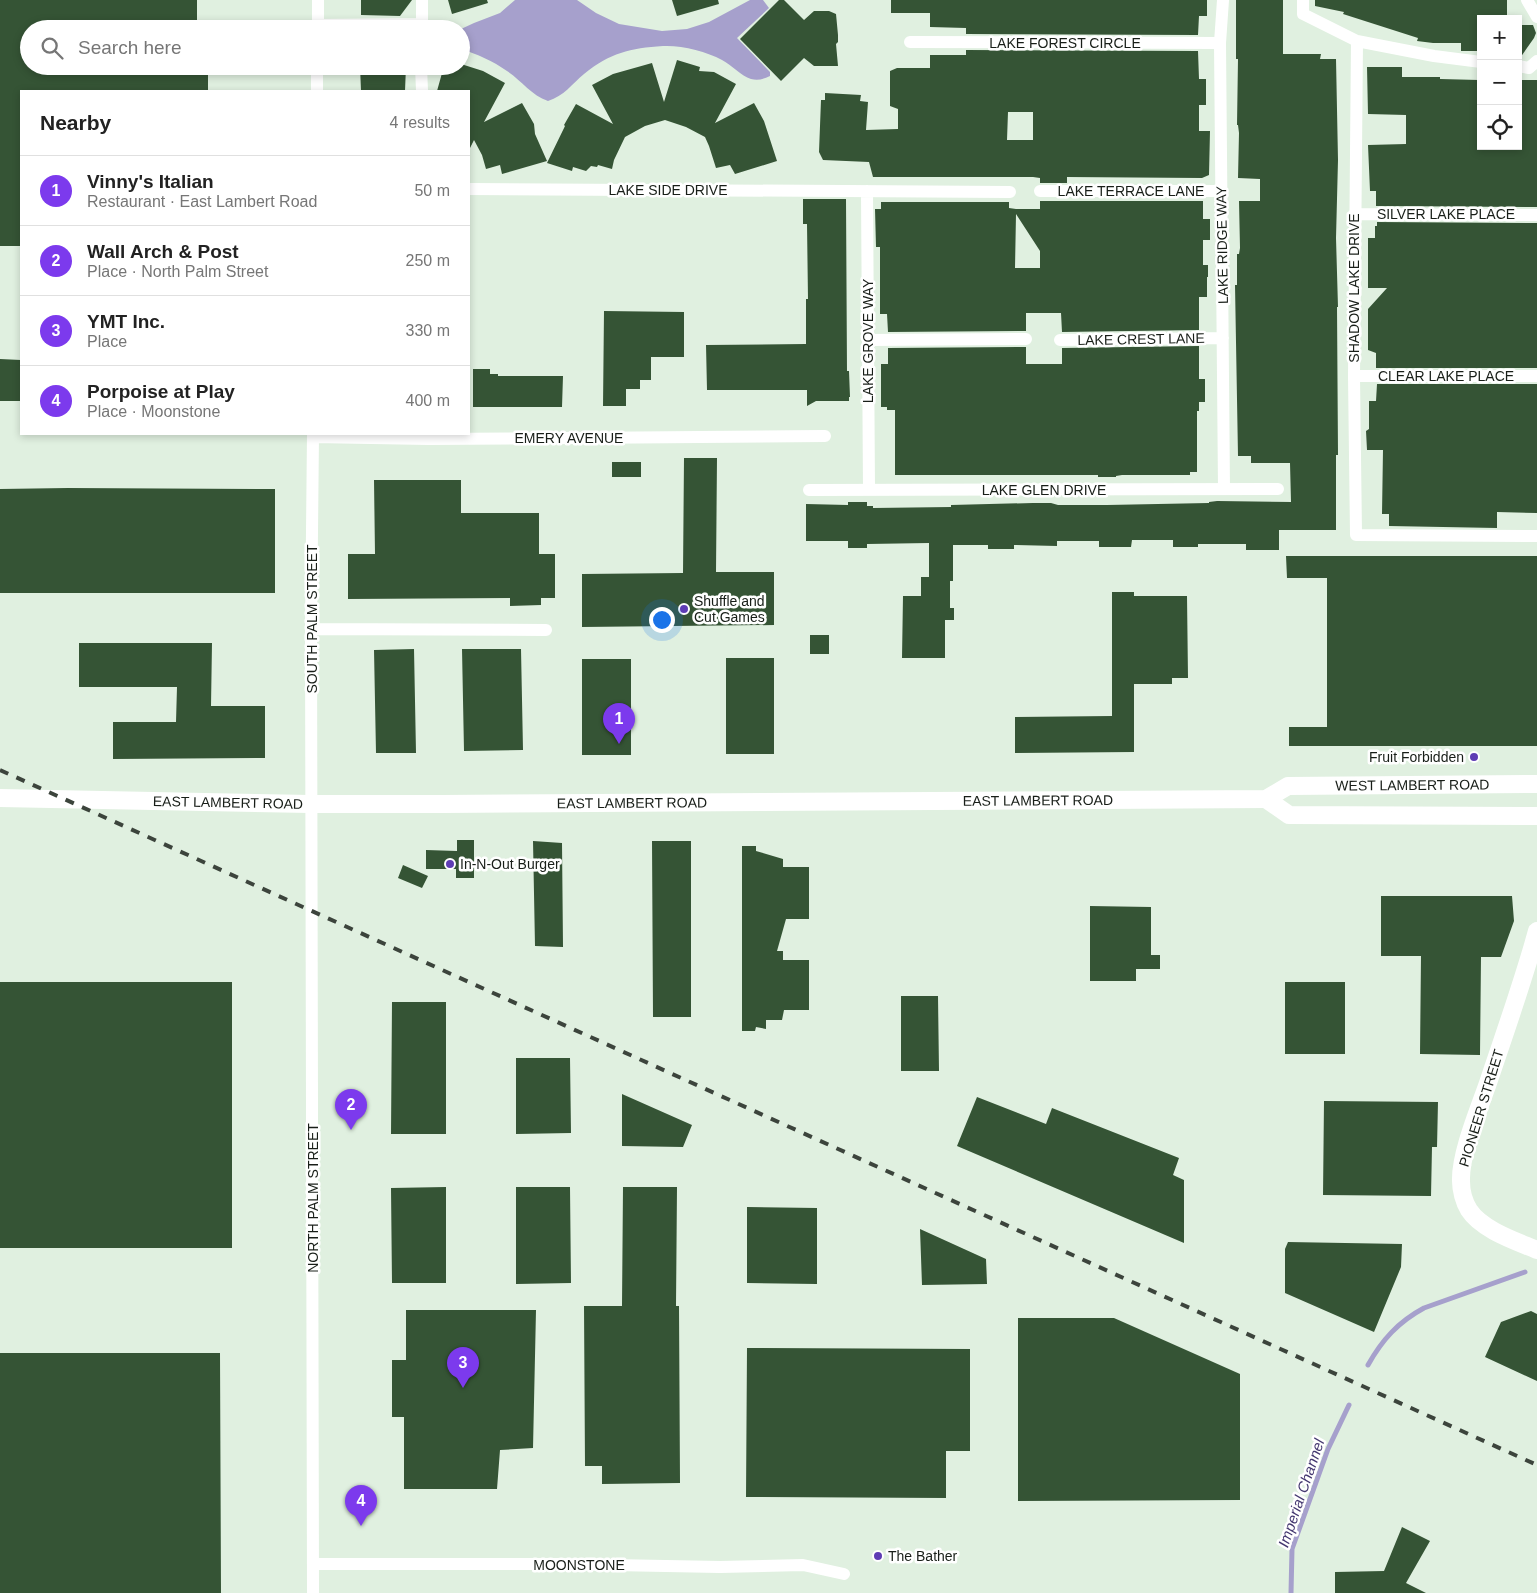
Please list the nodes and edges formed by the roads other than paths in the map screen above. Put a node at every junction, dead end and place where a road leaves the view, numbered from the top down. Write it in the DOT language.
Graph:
graph roads {
  1 [pos="318,0"];
  2 [pos="422,0"];
  3 [pos="1222,0"];
  4 [pos="1303,0"];
  5 [pos="1527,0"];
  6 [pos="1537,17"];
  7 [pos="318,20"];
  8 [pos="422,20"];
  9 [pos="1357,41"];
  10 [pos="910,42"];
  11 [pos="1220,43"];
  12 [pos="1477,61"];
  13 [pos="1537,62"];
  14 [pos="1522,67"];
  15 [pos="317,75"];
  16 [pos="422,75"];
  17 [pos="317,90"];
  18 [pos="422,90"];
  19 [pos="470,190"];
  20 [pos="867,191"];
  21 [pos="1040,191"];
  22 [pos="1221,191"];
  23 [pos="1010,192"];
  24 [pos="1354,214"];
  25 [pos="1537,215"];
  26 [pos="1223,338"];
  27 [pos="1026,339"];
  28 [pos="868,340"];
  29 [pos="1060,340"];
  30 [pos="1354,376"];
  31 [pos="1537,376"];
  32 [pos="313,436"];
  33 [pos="825,436"];
  34 [pos="1224,489"];
  35 [pos="1278,489"];
  36 [pos="809,490"];
  37 [pos="869,490"];
  38 [pos="1537,536"];
  39 [pos="311,629"];
  40 [pos="546,630"];
  41 [pos="1537,784"];
  42 [pos="0,798"];
  43 [pos="1266,799"];
  44 [pos="311,804"];
  45 [pos="1537,816"];
  46 [pos="1537,931"];
  47 [pos="1537,1250"];
  48 [pos="313,1564"];
  49 [pos="844,1574"];
  50 [pos="313,1593"];
  1 -- 7 [label="street"];
  2 -- 8 [label="street"];
  3 -- 11 [label="street, LAKE RIDGE WAY"];
  4 -- 9 [label="street"];
  5 -- 6 [label="street"];
  9 -- 12 [label="street"];
  9 -- 24 [label="street, SHADOW LAKE DRIVE"];
  10 -- 11 [label="street, LAKE FOREST CIRCLE"];
  11 -- 22 [label="street, LAKE RIDGE WAY"];
  13 -- 14 [label="street"];
  15 -- 17 [label="street"];
  16 -- 18 [label="street"];
  19 -- 20 [label="street, LAKE SIDE DRIVE"];
  20 -- 23 [label="street"];
  20 -- 28 [label="street, LAKE GROVE WAY"];
  21 -- 22 [label="street, LAKE TERRACE LANE"];
  22 -- 26 [label="street, LAKE RIDGE WAY"];
  24 -- 25 [label="street, SILVER LAKE PLACE"];
  24 -- 30 [label="street, SHADOW LAKE DRIVE"];
  26 -- 29 [label="street, LAKE CREST LANE"];
  26 -- 34 [label="street, LAKE RIDGE WAY"];
  27 -- 28 [label="street"];
  28 -- 37 [label="street, LAKE GROVE WAY"];
  30 -- 31 [label="street, CLEAR LAKE PLACE"];
  30 -- 38 [label="street, SHADOW LAKE DRIVE"];
  32 -- 33 [label="street, EMERY AVENUE"];
  32 -- 39 [label="street, SOUTH PALM STREET"];
  34 -- 35 [label="street, LAKE GLEN DRIVE"];
  34 -- 37 [label="street, LAKE GLEN DRIVE"];
  36 -- 37 [label="street, LAKE GLEN DRIVE"];
  39 -- 40 [label="street"];
  39 -- 44 [label="street, SOUTH PALM STREET"];
  41 -- 43 [label="main road, WEST LAMBERT ROAD"];
  42 -- 44 [label="main road, EAST LAMBERT ROAD"];
  43 -- 44 [label="main road, EAST LAMBERT ROAD"];
  43 -- 45 [label="main road"];
  44 -- 48 [label="street, NORTH PALM STREET"];
  46 -- 47 [label="main road, PIONEER STREET"];
  48 -- 49 [label="street, MOONSTONE"];
  48 -- 50 [label="street, NORTH PALM STREET"];
}
